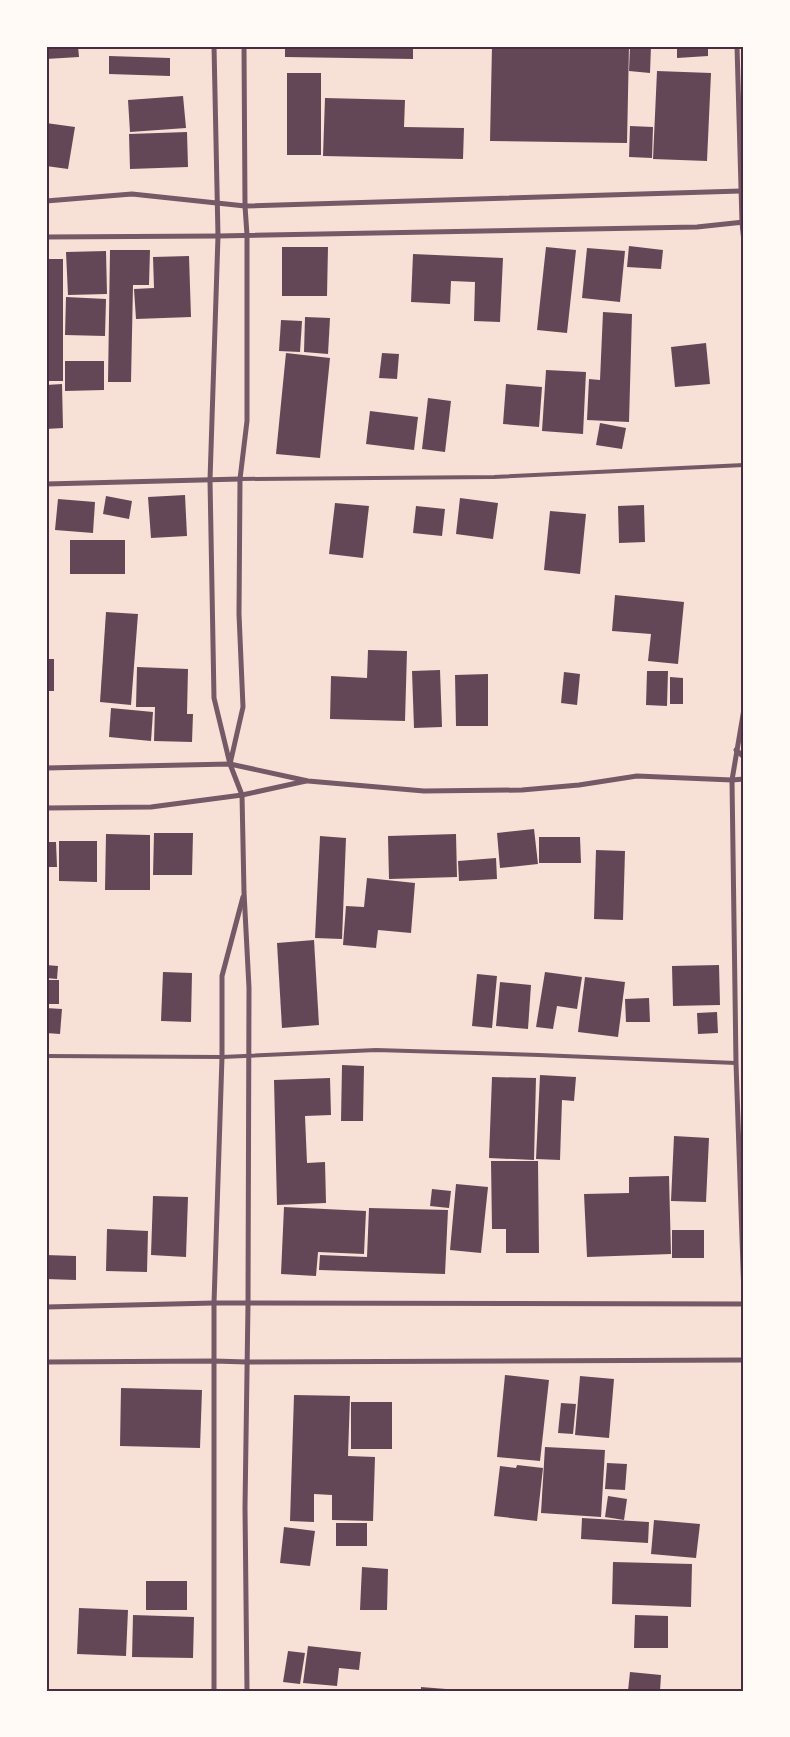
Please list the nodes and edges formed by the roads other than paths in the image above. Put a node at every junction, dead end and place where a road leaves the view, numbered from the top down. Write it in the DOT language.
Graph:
graph roads {
  1 [pos="214,46"];
  2 [pos="244,46"];
  3 [pos="736,46"];
  4 [pos="741,191"];
  5 [pos="46,201"];
  6 [pos="217,204"];
  7 [pos="245,206"];
  8 [pos="743,222"];
  9 [pos="247,235"];
  10 [pos="218,236"];
  11 [pos="46,237"];
  12 [pos="744,242"];
  13 [pos="744,465"];
  14 [pos="240,479"];
  15 [pos="210,480"];
  16 [pos="46,484"];
  17 [pos="744,709"];
  18 [pos="736,750"];
  19 [pos="744,757"];
  20 [pos="230,764"];
  21 [pos="46,768"];
  22 [pos="744,779"];
  23 [pos="732,780"];
  24 [pos="308,781"];
  25 [pos="242,795"];
  26 [pos="46,808"];
  27 [pos="244,892"];
  28 [pos="250,1055"];
  29 [pos="46,1056"];
  30 [pos="222,1057"];
  31 [pos="736,1063"];
  32 [pos="744,1296"];
  33 [pos="214,1304"];
  34 [pos="248,1304"];
  35 [pos="744,1304"];
  36 [pos="46,1307"];
  37 [pos="744,1360"];
  38 [pos="214,1361"];
  39 [pos="46,1362"];
  40 [pos="247,1362"];
  41 [pos="214,1691"];
  42 [pos="247,1691"];
  1 -- 6 [label="street"];
  2 -- 7 [label="street"];
  3 -- 4 [label="street"];
  4 -- 7 [label="street"];
  4 -- 8 [label="street"];
  5 -- 6 [label="street"];
  6 -- 7 [label="street"];
  6 -- 10 [label="street"];
  7 -- 9 [label="street"];
  8 -- 9 [label="street"];
  8 -- 12 [label="street"];
  9 -- 10 [label="street"];
  9 -- 14 [label="street"];
  10 -- 11 [label="street"];
  10 -- 15 [label="street"];
  13 -- 14 [label="lane"];
  14 -- 15 [label="street"];
  14 -- 20 [label="street"];
  15 -- 16 [label="street"];
  15 -- 20 [label="street"];
  17 -- 18 [label="street"];
  18 -- 19 [label="street"];
  18 -- 23 [label="street"];
  20 -- 21 [label="street"];
  20 -- 24 [label="street"];
  20 -- 25 [label="street"];
  22 -- 23 [label="street"];
  23 -- 24 [label="street"];
  23 -- 31 [label="street"];
  24 -- 25 [label="street"];
  25 -- 26 [label="street"];
  25 -- 27 [label="street"];
  27 -- 28 [label="street"];
  27 -- 30 [label="street"];
  28 -- 30 [label="lane"];
  28 -- 31 [label="lane"];
  28 -- 34 [label="street"];
  29 -- 30 [label="lane"];
  30 -- 33 [label="street"];
  31 -- 32 [label="street"];
  33 -- 34 [label="street"];
  33 -- 36 [label="street"];
  33 -- 38 [label="street"];
  34 -- 35 [label="street"];
  34 -- 40 [label="street"];
  37 -- 40 [label="street"];
  38 -- 39 [label="street"];
  38 -- 40 [label="street"];
  38 -- 41 [label="street"];
  40 -- 42 [label="street"];
}
